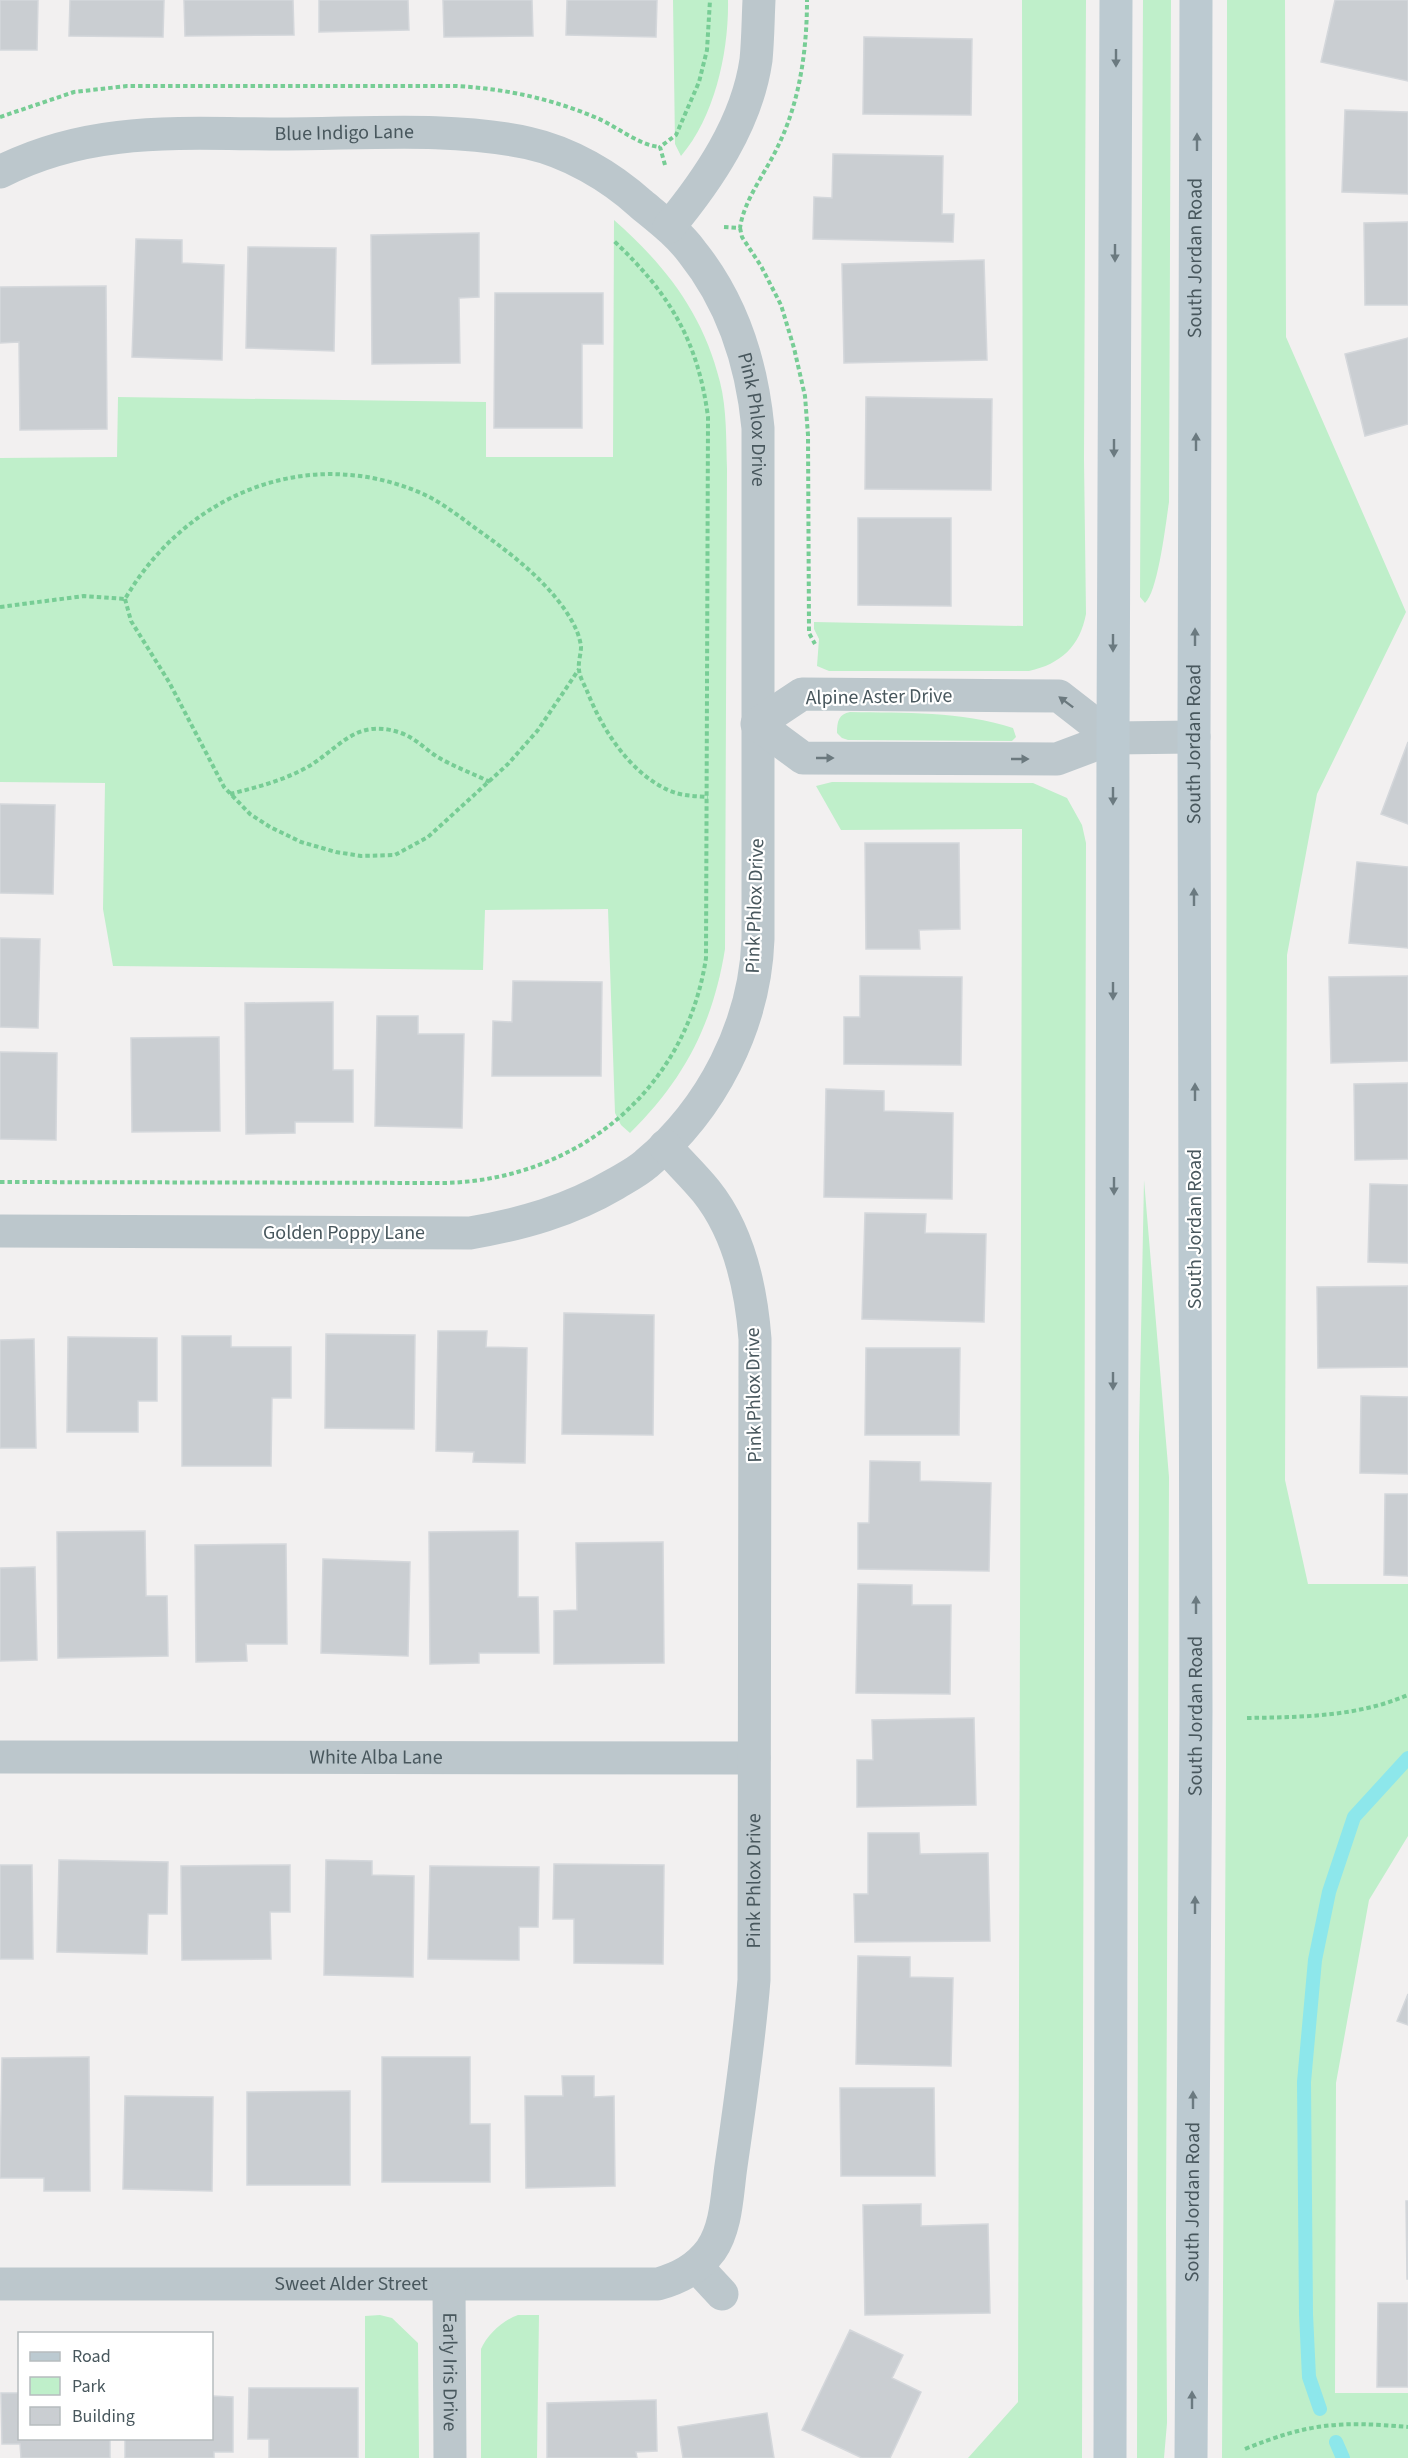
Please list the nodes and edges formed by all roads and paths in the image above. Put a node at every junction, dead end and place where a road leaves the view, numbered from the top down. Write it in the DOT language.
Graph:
graph roads {
  1 [pos="710,0"];
  2 [pos="759,0"];
  3 [pos="1116,0"];
  4 [pos="1196,0"];
  5 [pos="665,165"];
  6 [pos="0,172"];
  7 [pos="669,227"];
  8 [pos="614,242"];
  9 [pos="125,599"];
  10 [pos="0,607"];
  11 [pos="579,669"];
  12 [pos="757,724"];
  13 [pos="1194,737"];
  14 [pos="1113,738"];
  15 [pos="490,782"];
  16 [pos="230,794"];
  17 [pos="708,797"];
  18 [pos="665,1146"];
  19 [pos="0,1182"];
  20 [pos="0,1231"];
  21 [pos="1408,1695"];
  22 [pos="1247,1718"];
  23 [pos="0,1757"];
  24 [pos="754,1758"];
  25 [pos="696,2266"];
  26 [pos="0,2284"];
  27 [pos="449,2285"];
  28 [pos="722,2294"];
  29 [pos="1408,2427"];
  30 [pos="1245,2449"];
  31 [pos="450,2458"];
  32 [pos="1110,2458"];
  33 [pos="1191,2458"];
  1 -- 5 [label="path"];
  2 -- 7 [label="street"];
  3 -- 14 [label="main road, one-way"];
  13 -- 4 [label="main road, South Jordan Road, one-way"];
  6 -- 7 [label="street, Blue Indigo Lane"];
  7 -- 12 [label="street, Pink Phlox Drive"];
  8 -- 17 [label="path"];
  9 -- 10 [label="path"];
  9 -- 11 [label="path"];
  9 -- 16 [label="path"];
  11 -- 15 [label="path"];
  11 -- 17 [label="path"];
  12 -- 14 [label="street, one-way"];
  14 -- 12 [label="street, Alpine Aster Drive, one-way"];
  12 -- 18 [label="street, Pink Phlox Drive"];
  13 -- 14 [label="street"];
  33 -- 13 [label="main road, South Jordan Road, one-way"];
  14 -- 32 [label="main road, one-way"];
  15 -- 16 [label="path"];
  15 -- 16 [label="path"];
  17 -- 19 [label="path"];
  18 -- 20 [label="street, Golden Poppy Lane"];
  18 -- 24 [label="street, Pink Phlox Drive"];
  21 -- 22 [label="path"];
  23 -- 24 [label="street, White Alba Lane"];
  24 -- 25 [label="street, Pink Phlox Drive"];
  25 -- 27 [label="street, Sweet Alder Street"];
  25 -- 28 [label="street"];
  26 -- 27 [label="street, Sweet Alder Street"];
  27 -- 31 [label="street, Early Iris Drive"];
  29 -- 30 [label="path"];
}
